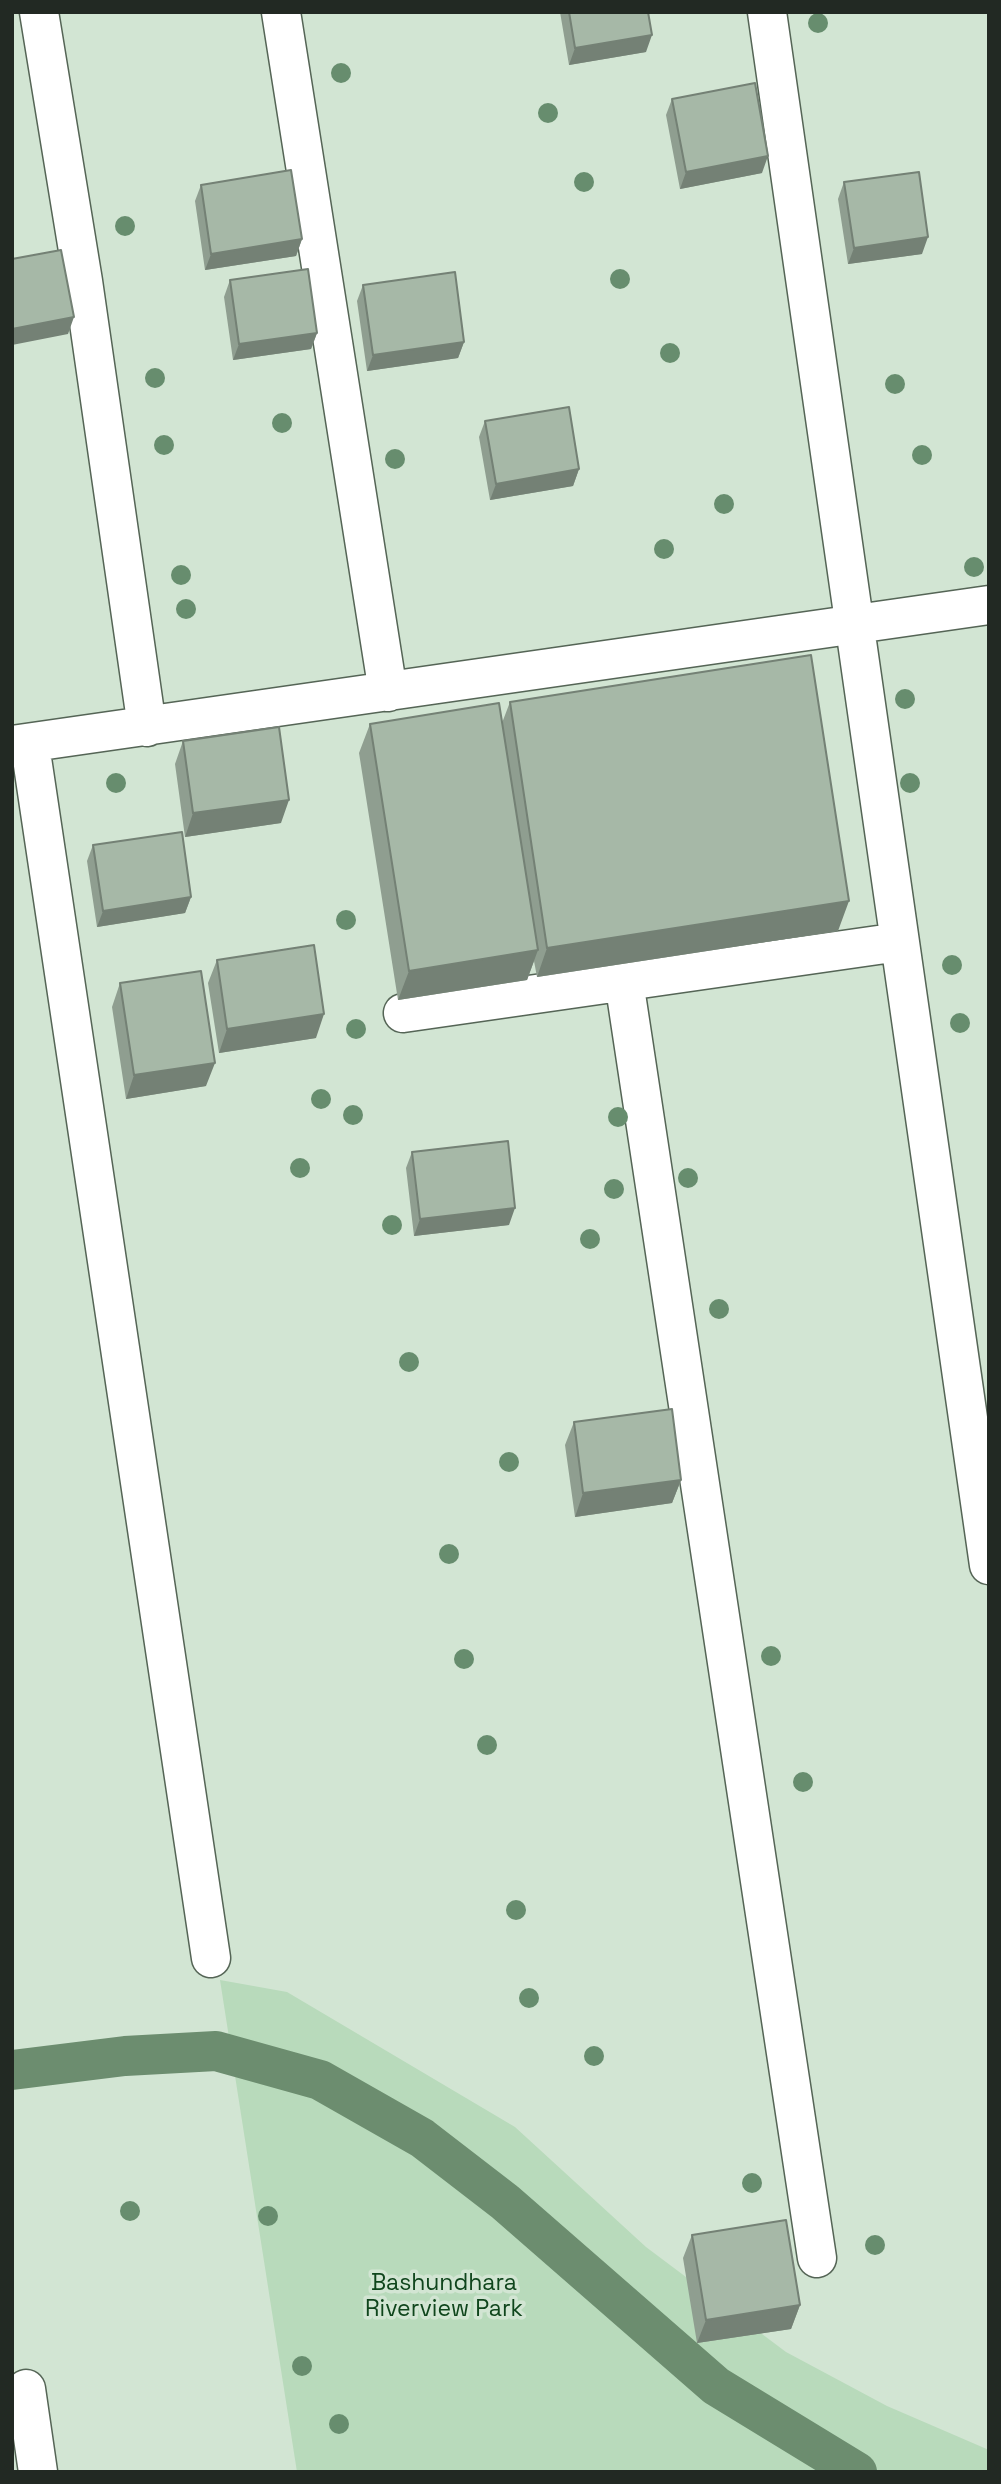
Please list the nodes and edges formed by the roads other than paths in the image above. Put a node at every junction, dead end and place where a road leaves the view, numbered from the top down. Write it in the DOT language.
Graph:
graph roads {
  1 [pos="39,12"];
  2 [pos="281,12"];
  3 [pos="767,12"];
  4 [pos="989,606"];
  5 [pos="854,625"];
  6 [pos="388,692"];
  7 [pos="147,727"];
  8 [pos="21,745"];
  9 [pos="900,942"];
  10 [pos="624,981"];
  11 [pos="403,1013"];
  12 [pos="989,1565"];
  13 [pos="211,1958"];
  14 [pos="817,2258"];
  15 [pos="26,2389"];
  16 [pos="38,2472"];
  1 -- 7 [label="street"];
  2 -- 6 [label="street"];
  3 -- 5 [label="street"];
  4 -- 5 [label="street"];
  5 -- 6 [label="street"];
  5 -- 9 [label="street"];
  6 -- 7 [label="street"];
  7 -- 8 [label="street"];
  8 -- 13 [label="street"];
  9 -- 10 [label="street"];
  9 -- 12 [label="street"];
  10 -- 11 [label="street"];
  10 -- 14 [label="street"];
  15 -- 16 [label="street"];
}
